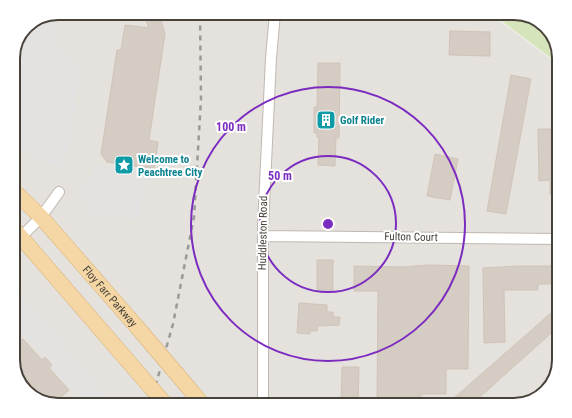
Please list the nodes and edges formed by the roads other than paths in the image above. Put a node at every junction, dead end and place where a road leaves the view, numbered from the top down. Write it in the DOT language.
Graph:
graph roads {
  1 [pos="275,20"];
  2 [pos="59,192"];
  3 [pos="20,197"];
  4 [pos="40,217"];
  5 [pos="20,233"];
  6 [pos="263,236"];
  7 [pos="552,239"];
  8 [pos="20,240"];
  9 [pos="160,398"];
  10 [pos="197,398"];
  11 [pos="263,398"];
  1 -- 6 [label="street, Huddleston Road"];
  2 -- 4 [label="street"];
  3 -- 4 [label="main road, Floy Farr Parkway"];
  4 -- 5 [label="street"];
  4 -- 10 [label="main road, Floy Farr Parkway, bridge"];
  6 -- 7 [label="street, Fulton Court"];
  6 -- 11 [label="street, Huddleston Road"];
  8 -- 9 [label="main road, bridge"];
}
